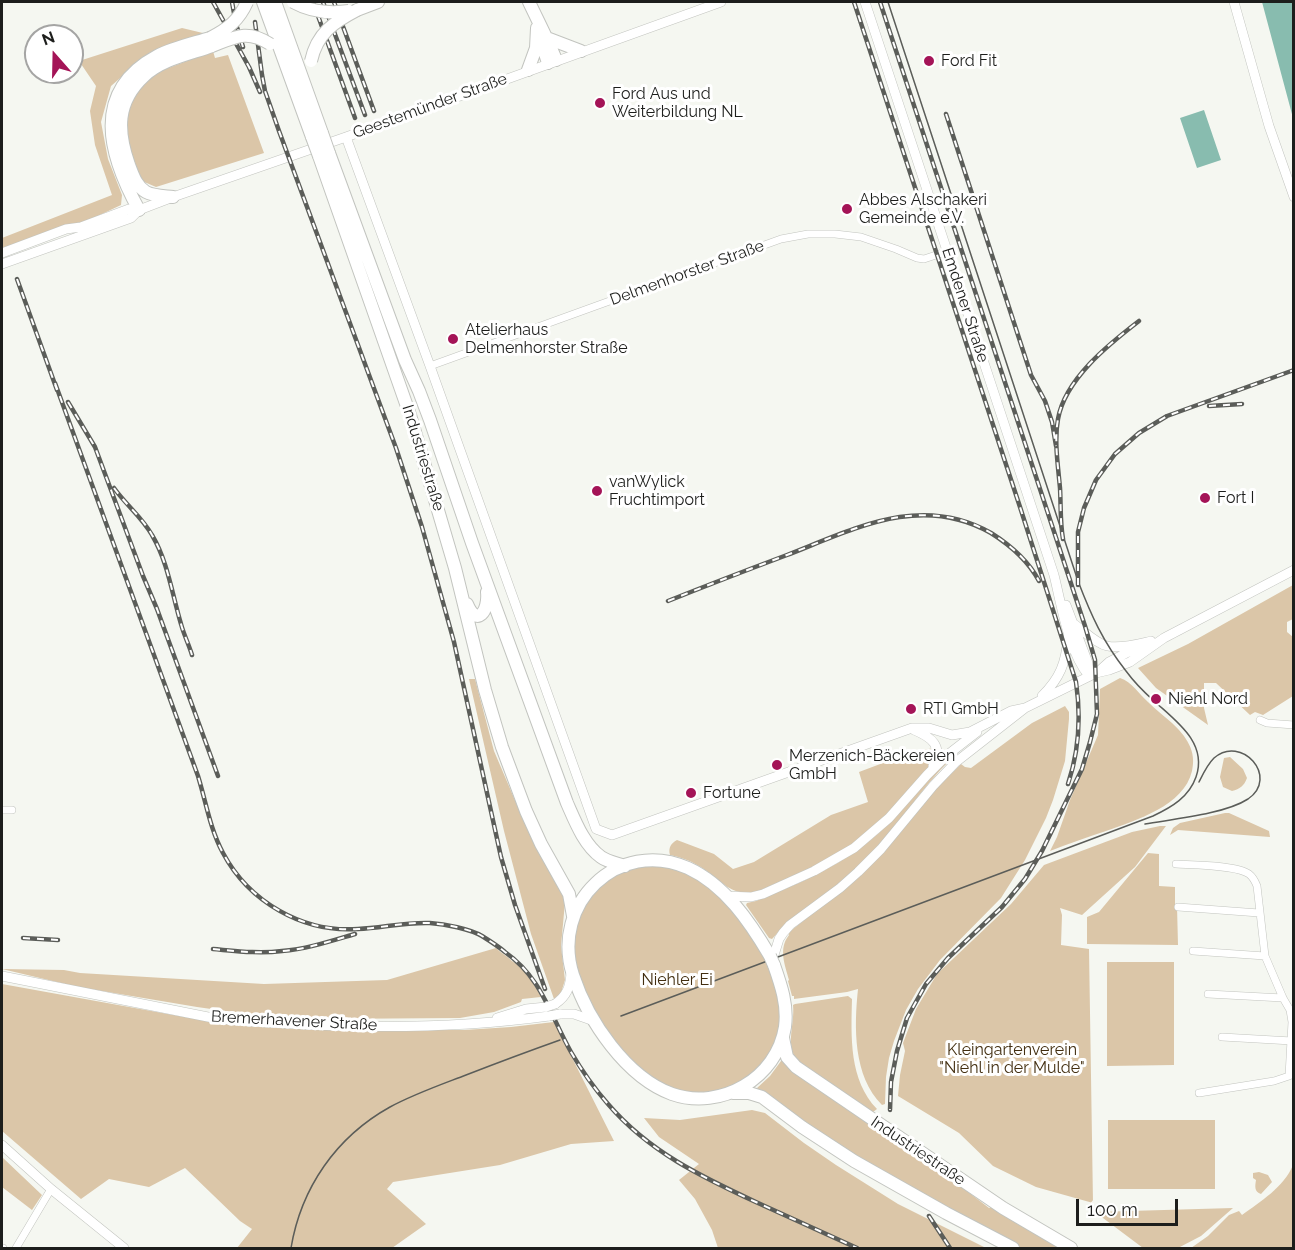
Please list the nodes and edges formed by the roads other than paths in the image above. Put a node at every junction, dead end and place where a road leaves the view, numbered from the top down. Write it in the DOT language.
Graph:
graph roads {
  1 [pos="247,2"];
  2 [pos="263,2"];
  3 [pos="275,2"];
  4 [pos="293,2"];
  5 [pos="378,2"];
  6 [pos="529,2"];
  7 [pos="721,2"];
  8 [pos="865,2"];
  9 [pos="1234,2"];
  10 [pos="357,10"];
  11 [pos="537,24"];
  12 [pos="547,38"];
  13 [pos="211,42"];
  14 [pos="581,51"];
  15 [pos="552,62"];
  16 [pos="528,70"];
  17 [pos="305,103"];
  18 [pos="346,137"];
  19 [pos="324,155"];
  20 [pos="135,181"];
  21 [pos="173,197"];
  22 [pos="1293,197"];
  23 [pos="139,210"];
  24 [pos="948,251"];
  25 [pos="2,253"];
  26 [pos="2,264"];
  27 [pos="430,366"];
  28 [pos="1293,570"];
  29 [pos="485,576"];
  30 [pos="459,580"];
  31 [pos="1071,627"];
  32 [pos="1164,638"];
  33 [pos="1151,641"];
  34 [pos="1099,671"];
  35 [pos="1089,676"];
  36 [pos="1029,706"];
  37 [pos="1260,720"];
  38 [pos="985,725"];
  39 [pos="1293,725"];
  40 [pos="912,728"];
  41 [pos="952,735"];
  42 [pos="960,745"];
  43 [pos="957,762"];
  44 [pos="927,776"];
  45 [pos="2,810"];
  46 [pos="12,810"];
  47 [pos="1176,864"];
  48 [pos="625,866"];
  49 [pos="725,896"];
  50 [pos="1178,907"];
  51 [pos="1259,914"];
  52 [pos="572,920"];
  53 [pos="1192,951"];
  54 [pos="1265,956"];
  55 [pos="773,959"];
  56 [pos="572,971"];
  57 [pos="2,976"];
  58 [pos="1208,994"];
  59 [pos="1283,998"];
  60 [pos="550,1009"];
  61 [pos="1292,1009"];
  62 [pos="594,1021"];
  63 [pos="1222,1037"];
  64 [pos="783,1038"];
  65 [pos="1292,1041"];
  66 [pos="1291,1077"];
  67 [pos="1198,1093"];
  68 [pos="723,1095"];
  69 [pos="2,1145"];
  70 [pos="51,1189"];
  71 [pos="16,1248"];
  72 [pos="124,1248"];
  73 [pos="1013,1248"];
  74 [pos="1071,1248"];
  1 -- 13 [label="highway, bridge"];
  2 -- 17 [label="highway, Industriestraße"];
  3 -- 17 [label="highway, Industriestraße"];
  4 -- 10 [label="highway, bridge"];
  5 -- 10 [label="highway"];
  6 -- 11 [label="highway"];
  7 -- 14 [label="street, Geestemünder Straße"];
  8 -- 24 [label="street, Emdener Straße"];
  9 -- 22 [label="street"];
  10 -- 17 [label="highway, bridge"];
  11 -- 12 [label="highway"];
  11 -- 15 [label="highway"];
  11 -- 16 [label="highway"];
  12 -- 14 [label="highway"];
  12 -- 15 [label="highway"];
  13 -- 17 [label="highway, bridge"];
  13 -- 20 [label="highway"];
  13 -- 23 [label="highway"];
  14 -- 15 [label="street, Geestemünder Straße"];
  15 -- 16 [label="street, Geestemünder Straße"];
  16 -- 18 [label="street, Geestemünder Straße"];
  17 -- 19 [label="highway, Industriestraße, bridge"];
  18 -- 21 [label="street, Geestemünder Straße"];
  18 -- 27 [label="street"];
  19 -- 29 [label="highway, Industriestraße"];
  19 -- 30 [label="highway, Industriestraße"];
  20 -- 21 [label="highway"];
  20 -- 23 [label="highway"];
  21 -- 23 [label="street, Geestemünder Straße"];
  23 -- 25 [label="street, Geestemünder Straße"];
  23 -- 26 [label="street, Geestemünder Straße"];
  24 -- 27 [label="street, Delmenhorster Straße"];
  24 -- 31 [label="street, Emdener Straße"];
  27 -- 40 [label="street"];
  28 -- 32 [label="street"];
  29 -- 30 [label="highway"];
  29 -- 48 [label="highway, Industriestraße"];
  30 -- 52 [label="highway, Industriestraße"];
  31 -- 33 [label="street, Emdener Straße"];
  31 -- 35 [label="street, Emdener Straße"];
  31 -- 36 [label="street"];
  32 -- 33 [label="street"];
  32 -- 34 [label="street"];
  33 -- 34 [label="street"];
  34 -- 35 [label="street"];
  35 -- 36 [label="street"];
  36 -- 38 [label="street"];
  36 -- 43 [label="street"];
  37 -- 39 [label="street"];
  38 -- 41 [label="street"];
  38 -- 42 [label="street"];
  40 -- 41 [label="street"];
  40 -- 44 [label="street"];
  41 -- 42 [label="street"];
  42 -- 43 [label="street"];
  42 -- 44 [label="street"];
  43 -- 55 [label="street"];
  44 -- 49 [label="street"];
  45 -- 46 [label="street"];
  47 -- 51 [label="street"];
  48 -- 49 [label="highway"];
  48 -- 52 [label="highway"];
  49 -- 55 [label="highway"];
  50 -- 51 [label="street"];
  51 -- 54 [label="street"];
  52 -- 56 [label="highway"];
  53 -- 54 [label="street"];
  54 -- 59 [label="street"];
  55 -- 64 [label="highway"];
  56 -- 60 [label="street"];
  56 -- 62 [label="highway"];
  57 -- 60 [label="street, Bremerhavener Straße"];
  58 -- 59 [label="street"];
  59 -- 61 [label="street"];
  60 -- 62 [label="street, Bremerhavener Straße, bridge"];
  61 -- 65 [label="street"];
  62 -- 68 [label="highway"];
  63 -- 65 [label="street"];
  64 -- 68 [label="highway"];
  64 -- 74 [label="highway, Industriestraße"];
  65 -- 66 [label="street"];
  66 -- 67 [label="street"];
  68 -- 73 [label="highway"];
  69 -- 70 [label="street"];
  70 -- 71 [label="street"];
  70 -- 72 [label="street"];
}
